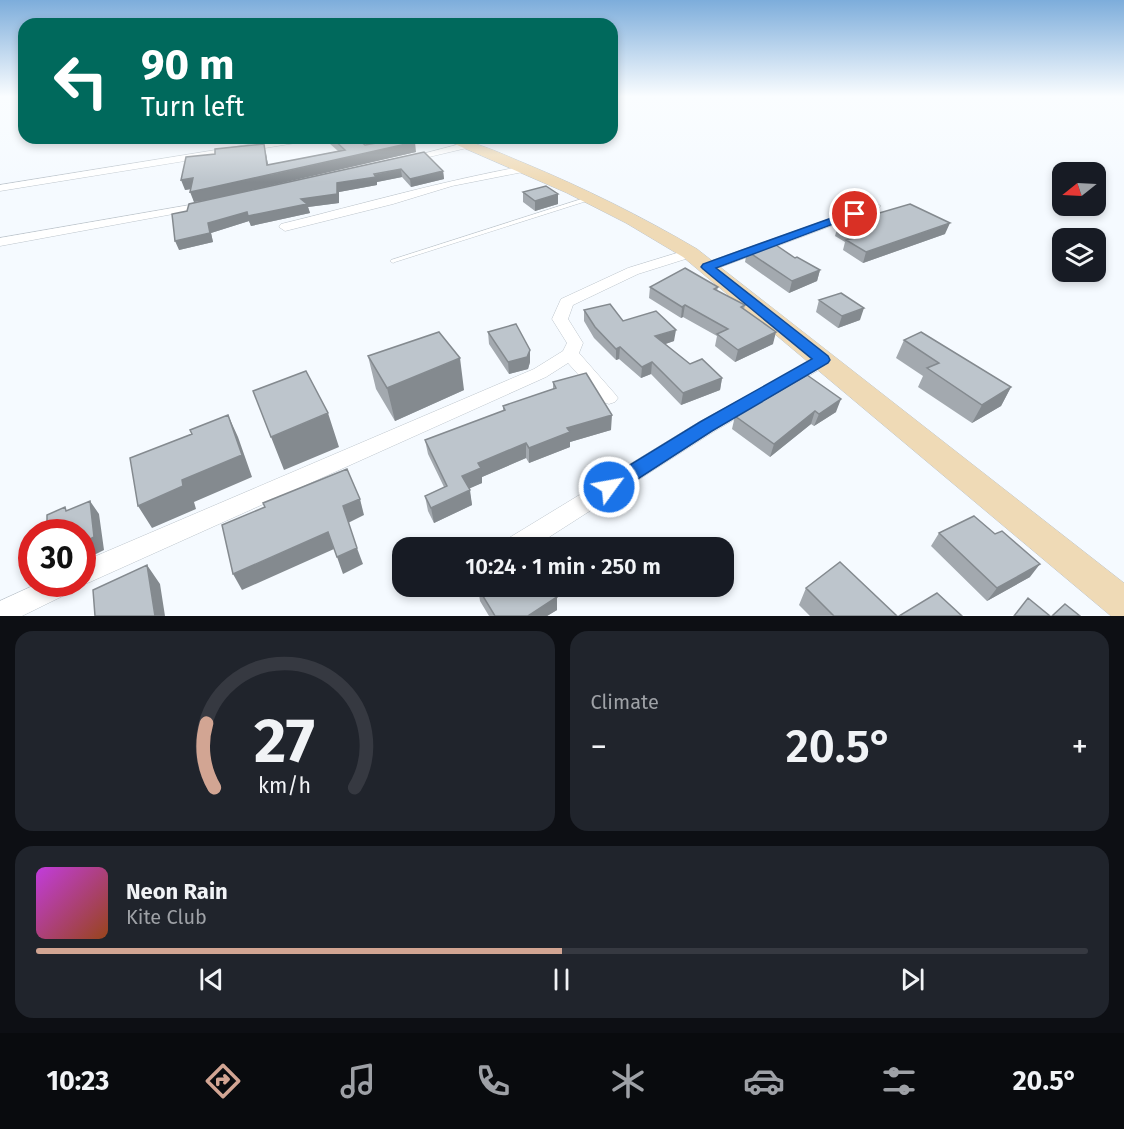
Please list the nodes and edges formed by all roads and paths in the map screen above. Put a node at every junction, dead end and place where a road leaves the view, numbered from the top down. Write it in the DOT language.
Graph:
graph roads {
  1 [pos="269,144"];
  2 [pos="452,144"];
  3 [pos="463,144"];
  4 [pos="391,164"];
  5 [pos="524,169"];
  6 [pos="0,188"];
  7 [pos="592,198"];
  8 [pos="224,202"];
  9 [pos="875,206"];
  10 [pos="285,227"];
  11 [pos="0,242"];
  12 [pos="699,260"];
  13 [pos="393,261"];
  14 [pos="570,354"];
  15 [pos="823,360"];
  16 [pos="609,398"];
  17 [pos="530,537"];
  18 [pos="96,568"];
  19 [pos="35,597"];
  20 [pos="1124,605"];
  21 [pos="0,614"];
  1 -- 6 [label="street"];
  2 -- 4 [label="street"];
  3 -- 5 [label="street"];
  5 -- 7 [label="street"];
  5 -- 10 [label="street"];
  7 -- 12 [label="street"];
  7 -- 13 [label="lane"];
  8 -- 11 [label="street"];
  9 -- 12 [label="street"];
  12 -- 14 [label="street"];
  12 -- 15 [label="street"];
  14 -- 16 [label="street"];
  14 -- 18 [label="street"];
  15 -- 17 [label="street"];
  15 -- 20 [label="street"];
  19 -- 21 [label="street"];
}
